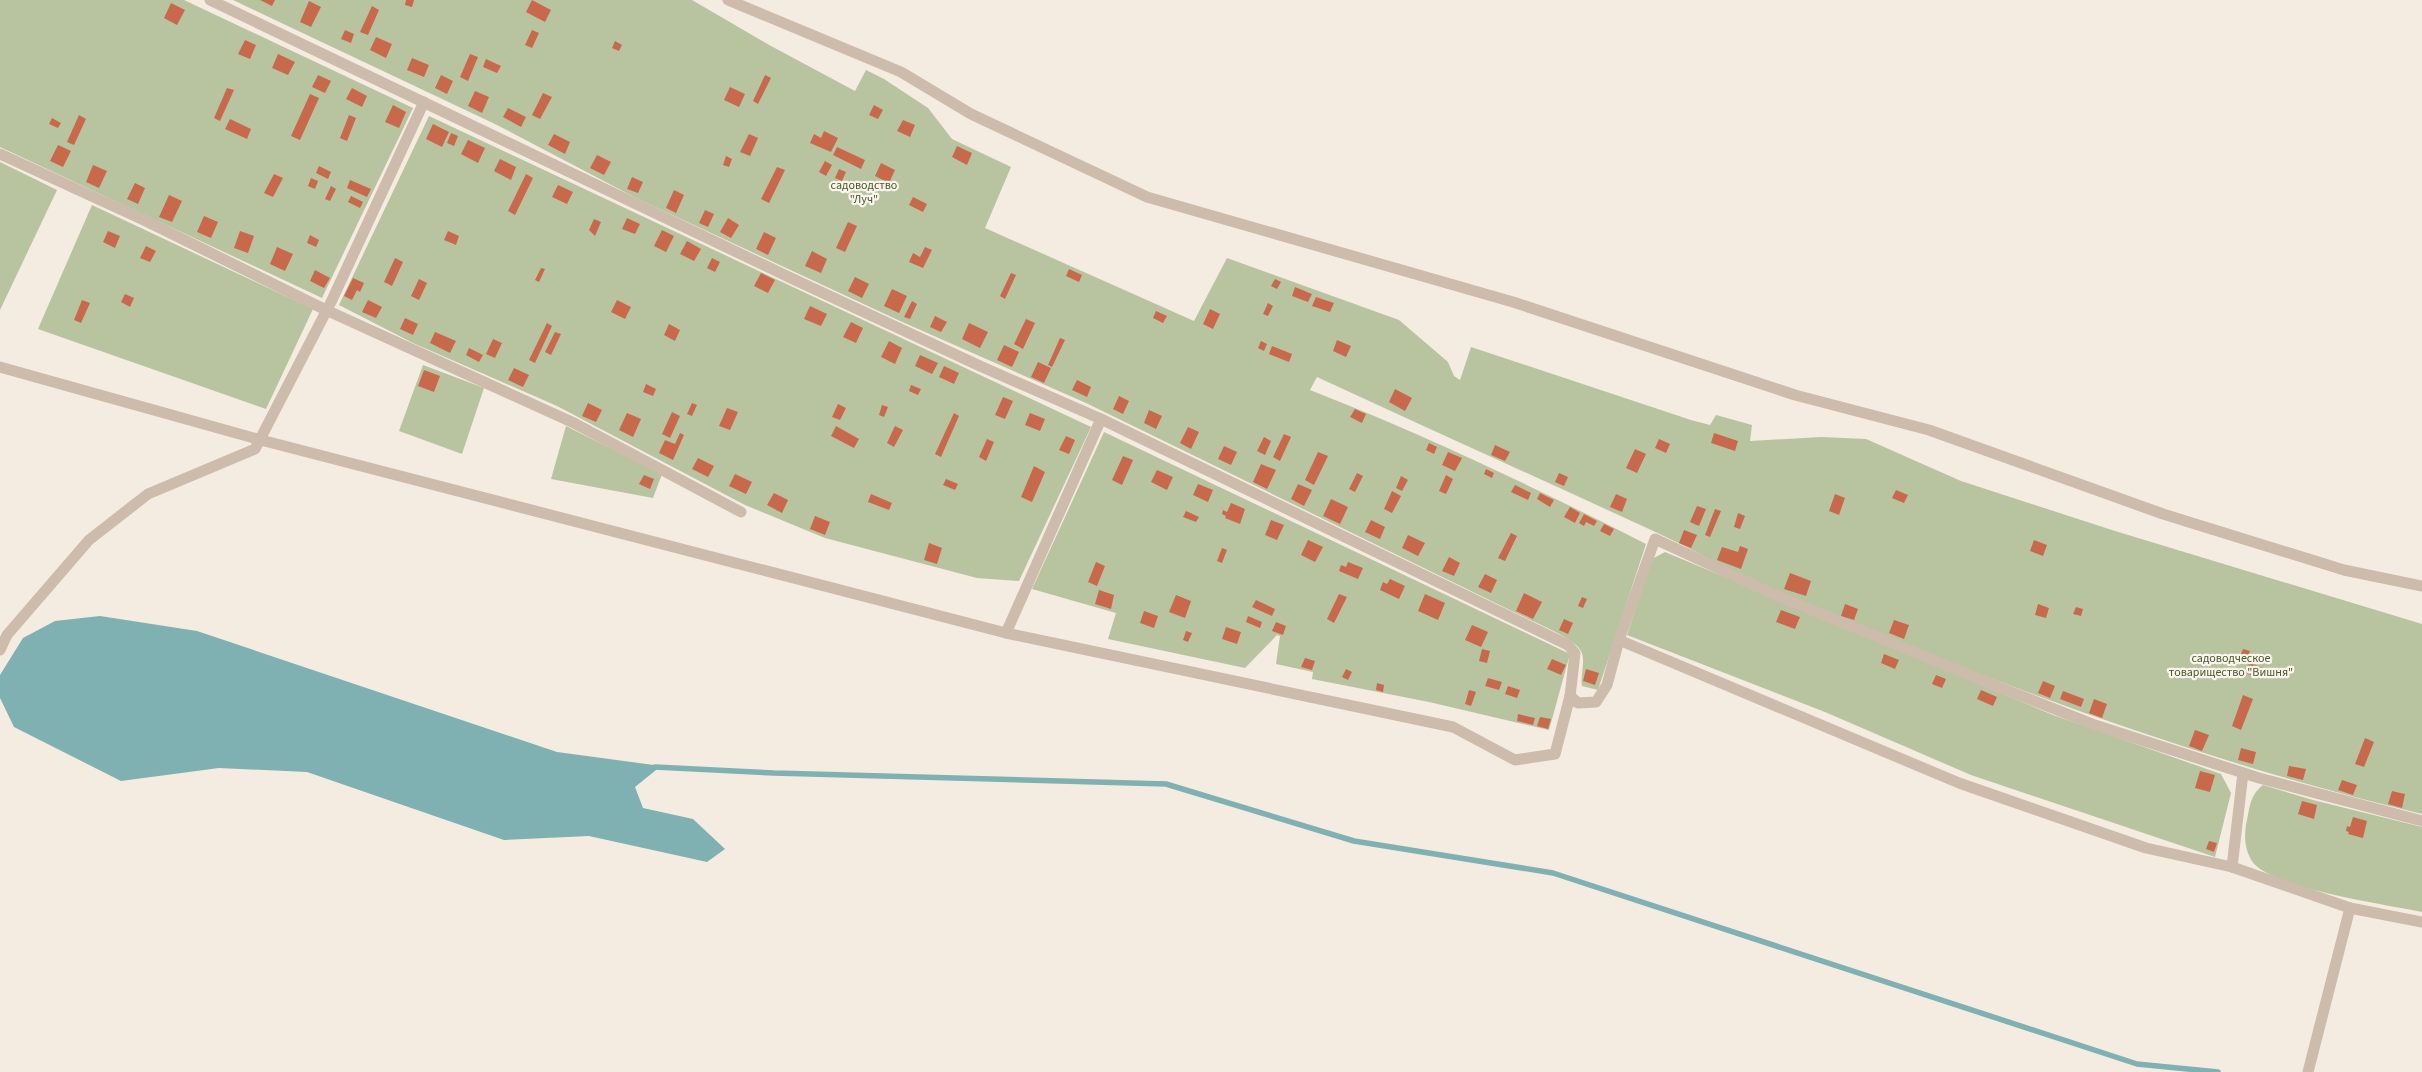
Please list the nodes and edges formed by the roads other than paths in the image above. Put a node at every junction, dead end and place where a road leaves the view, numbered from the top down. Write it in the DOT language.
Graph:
graph roads {
  1 [pos="210,0"];
  2 [pos="728,0"];
  3 [pos="424,102"];
  4 [pos="0,154"];
  5 [pos="326,310"];
  6 [pos="0,367"];
  7 [pos="1101,419"];
  8 [pos="261,440"];
  9 [pos="741,512"];
  10 [pos="2422,586"];
  11 [pos="1006,633"];
  12 [pos="1620,640"];
  13 [pos="0,650"];
  14 [pos="1570,696"];
  15 [pos="2243,772"];
  16 [pos="2422,820"];
  17 [pos="2232,867"];
  18 [pos="2350,908"];
  19 [pos="2422,922"];
  20 [pos="2308,1072"];
  1 -- 3 [label="lane"];
  2 -- 10 [label="lane"];
  3 -- 5 [label="lane"];
  3 -- 7 [label="lane"];
  4 -- 5 [label="lane"];
  5 -- 8 [label="lane"];
  5 -- 9 [label="lane"];
  6 -- 8 [label="lane"];
  7 -- 11 [label="lane"];
  7 -- 14 [label="lane"];
  8 -- 11 [label="lane"];
  8 -- 13 [label="lane"];
  11 -- 14 [label="lane"];
  12 -- 14 [label="lane"];
  12 -- 15 [label="lane"];
  12 -- 17 [label="lane"];
  15 -- 16 [label="lane"];
  15 -- 17 [label="lane"];
  17 -- 18 [label="lane"];
  18 -- 19 [label="lane"];
  18 -- 20 [label="lane"];
}
